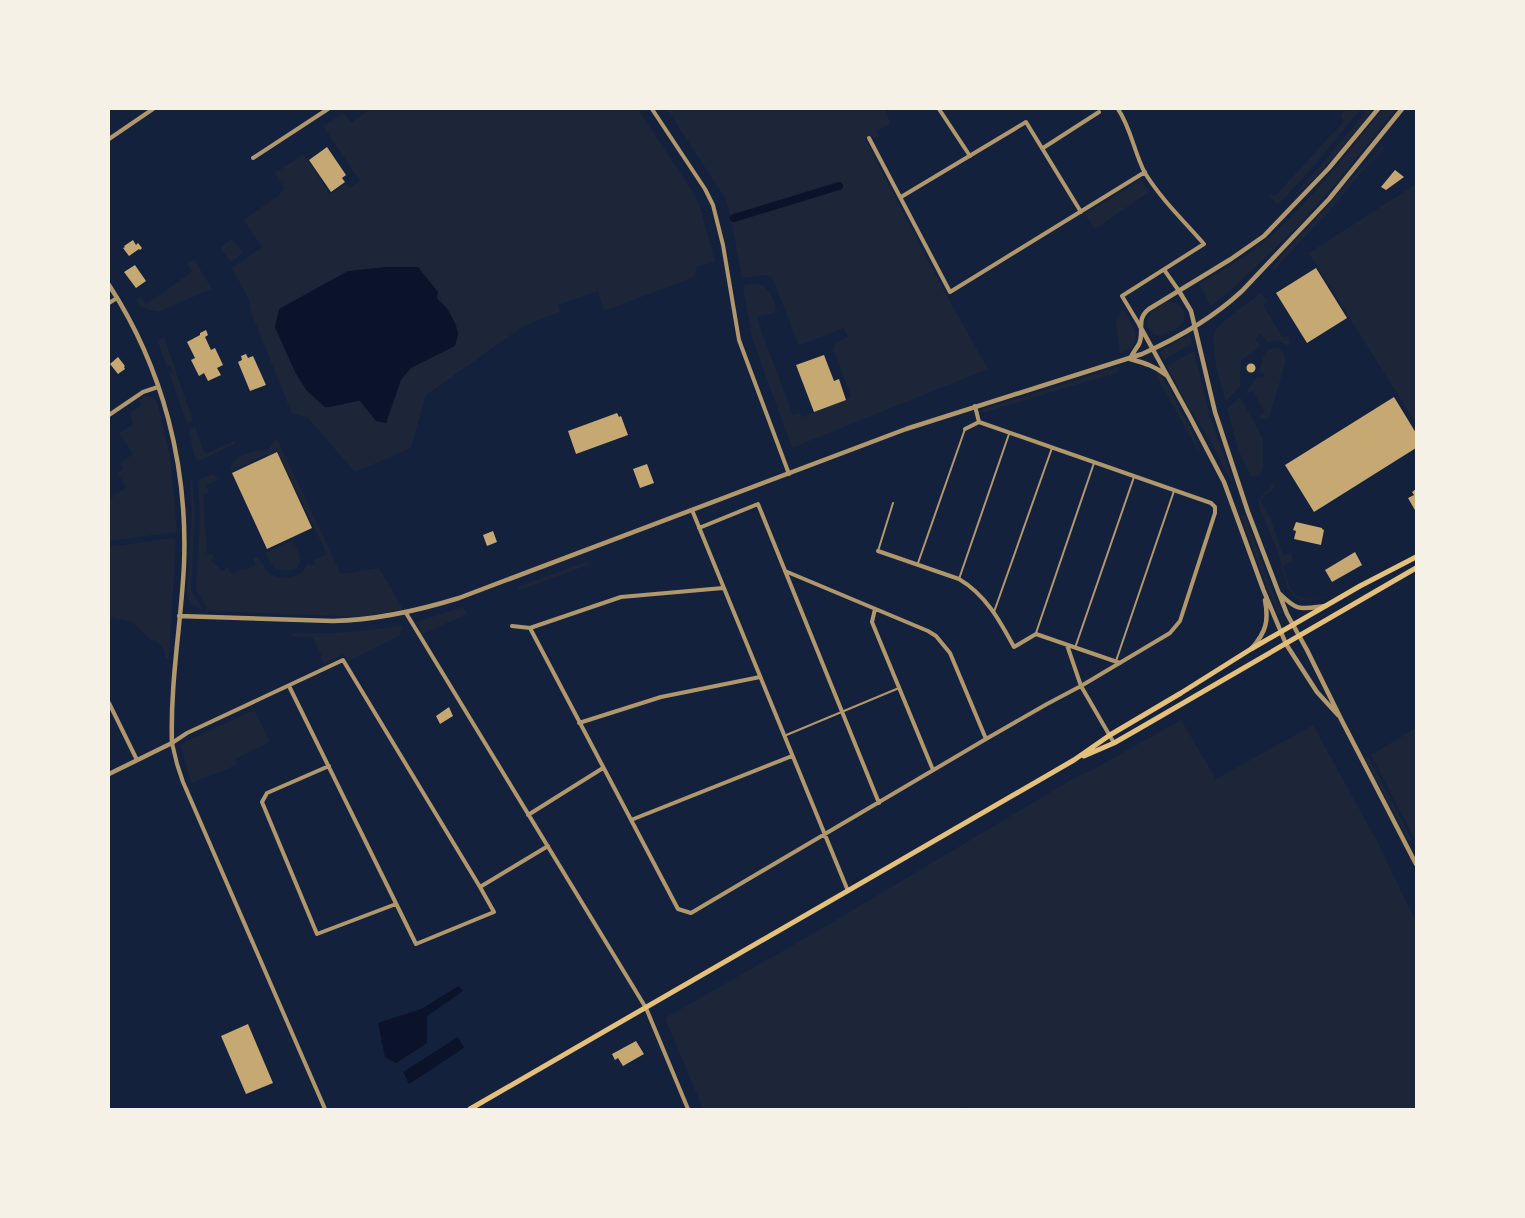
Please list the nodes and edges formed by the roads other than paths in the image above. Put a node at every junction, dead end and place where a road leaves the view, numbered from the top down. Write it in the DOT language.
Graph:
graph roads {
  1 [pos="153,109"];
  2 [pos="328,109"];
  3 [pos="652,109"];
  4 [pos="939,109"];
  5 [pos="1120,109"];
  6 [pos="1378,109"];
  7 [pos="1402,109"];
  8 [pos="1099,112"];
  9 [pos="869,138"];
  10 [pos="109,139"];
  11 [pos="1042,148"];
  12 [pos="970,156"];
  13 [pos="253,158"];
  14 [pos="1145,172"];
  15 [pos="900,197"];
  16 [pos="1082,212"];
  17 [pos="1165,271"];
  18 [pos="109,284"];
  19 [pos="1178,291"];
  20 [pos="117,298"];
  21 [pos="109,303"];
  22 [pos="1140,326"];
  23 [pos="1195,326"];
  24 [pos="1153,349"];
  25 [pos="1130,359"];
  26 [pos="1169,378"];
  27 [pos="158,387"];
  28 [pos="975,406"];
  29 [pos="109,415"];
  30 [pos="979,422"];
  31 [pos="965,428"];
  32 [pos="1009,434"];
  33 [pos="1052,448"];
  34 [pos="1094,462"];
  35 [pos="789,474"];
  36 [pos="1134,476"];
  37 [pos="1174,491"];
  38 [pos="893,503"];
  39 [pos="692,510"];
  40 [pos="698,528"];
  41 [pos="878,551"];
  42 [pos="1416,557"];
  43 [pos="918,564"];
  44 [pos="1416,568"];
  45 [pos="785,571"];
  46 [pos="959,579"];
  47 [pos="723,588"];
  48 [pos="1263,589"];
  49 [pos="1278,591"];
  50 [pos="1326,606"];
  51 [pos="875,609"];
  52 [pos="994,612"];
  53 [pos="406,613"];
  54 [pos="179,616"];
  55 [pos="1293,624"];
  56 [pos="512,626"];
  57 [pos="530,628"];
  58 [pos="1281,632"];
  59 [pos="1036,634"];
  60 [pos="1300,636"];
  61 [pos="1286,644"];
  62 [pos="1067,645"];
  63 [pos="1075,648"];
  64 [pos="1251,649"];
  65 [pos="1118,662"];
  66 [pos="760,677"];
  67 [pos="289,686"];
  68 [pos="1081,686"];
  69 [pos="899,688"];
  70 [pos="109,703"];
  71 [pos="842,712"];
  72 [pos="1341,719"];
  73 [pos="579,723"];
  74 [pos="1110,735"];
  75 [pos="784,736"];
  76 [pos="986,739"];
  77 [pos="172,743"];
  78 [pos="1114,743"];
  79 [pos="792,756"];
  80 [pos="137,760"];
  81 [pos="1074,760"];
  82 [pos="329,766"];
  83 [pos="603,768"];
  84 [pos="933,770"];
  85 [pos="109,774"];
  86 [pos="879,803"];
  87 [pos="528,815"];
  88 [pos="632,820"];
  89 [pos="824,834"];
  90 [pos="548,846"];
  91 [pos="1416,864"];
  92 [pos="480,888"];
  93 [pos="848,891"];
  94 [pos="396,904"];
  95 [pos="646,1008"];
  96 [pos="325,1109"];
  97 [pos="470,1109"];
  98 [pos="688,1109"];
  1 -- 10 [label="street"];
  2 -- 13 [label="street"];
  3 -- 35 [label="street"];
  4 -- 12 [label="street"];
  5 -- 14 [label="street"];
  6 -- 19 [label="street"];
  7 -- 23 [label="street"];
  8 -- 11 [label="street"];
  9 -- 15 [label="street"];
  11 -- 12 [label="street"];
  11 -- 16 [label="street"];
  12 -- 15 [label="street"];
  14 -- 16 [label="street"];
  14 -- 17 [label="street"];
  15 -- 16 [label="street"];
  17 -- 19 [label="street"];
  17 -- 22 [label="street"];
  18 -- 20 [label="street"];
  19 -- 22 [label="street"];
  19 -- 23 [label="street"];
  20 -- 21 [label="street"];
  20 -- 27 [label="street"];
  22 -- 24 [label="street"];
  22 -- 25 [label="street"];
  23 -- 24 [label="street"];
  23 -- 49 [label="street"];
  24 -- 25 [label="street"];
  24 -- 26 [label="street"];
  25 -- 26 [label="street"];
  25 -- 28 [label="street"];
  26 -- 48 [label="street"];
  27 -- 29 [label="street"];
  27 -- 54 [label="street"];
  28 -- 30 [label="street"];
  28 -- 35 [label="street"];
  30 -- 31 [label="street"];
  30 -- 32 [label="street"];
  31 -- 43 [label="lane"];
  32 -- 33 [label="street"];
  32 -- 46 [label="lane"];
  33 -- 34 [label="street"];
  33 -- 52 [label="lane"];
  34 -- 36 [label="street"];
  34 -- 59 [label="lane"];
  35 -- 39 [label="street"];
  36 -- 37 [label="street"];
  36 -- 63 [label="lane"];
  37 -- 65 [label="lane"];
  37 -- 65 [label="street"];
  38 -- 41 [label="lane"];
  39 -- 40 [label="street"];
  39 -- 53 [label="street"];
  40 -- 45 [label="street"];
  40 -- 47 [label="street"];
  41 -- 43 [label="street"];
  42 -- 50 [label="main road"];
  43 -- 46 [label="street"];
  44 -- 60 [label="main road"];
  45 -- 51 [label="street"];
  45 -- 71 [label="street"];
  46 -- 52 [label="street"];
  47 -- 57 [label="street"];
  47 -- 66 [label="street"];
  48 -- 58 [label="street"];
  48 -- 64 [label="street"];
  49 -- 50 [label="street"];
  49 -- 55 [label="street"];
  50 -- 55 [label="main road"];
  51 -- 69 [label="street"];
  51 -- 76 [label="street"];
  52 -- 59 [label="street"];
  53 -- 54 [label="street"];
  53 -- 87 [label="street"];
  54 -- 77 [label="street"];
  55 -- 58 [label="main road"];
  55 -- 60 [label="street"];
  56 -- 57 [label="street"];
  57 -- 73 [label="street"];
  58 -- 61 [label="street"];
  58 -- 64 [label="main road"];
  59 -- 62 [label="street"];
  60 -- 61 [label="main road"];
  60 -- 72 [label="street"];
  61 -- 72 [label="street"];
  61 -- 78 [label="main road"];
  62 -- 63 [label="street"];
  62 -- 68 [label="street"];
  63 -- 65 [label="street"];
  64 -- 74 [label="main road"];
  65 -- 68 [label="street"];
  66 -- 73 [label="street"];
  66 -- 75 [label="street"];
  67 -- 77 [label="street"];
  67 -- 82 [label="street"];
  67 -- 92 [label="street"];
  68 -- 74 [label="street"];
  68 -- 76 [label="street"];
  69 -- 71 [label="lane"];
  69 -- 84 [label="street"];
  70 -- 80 [label="street"];
  71 -- 75 [label="lane"];
  71 -- 86 [label="street"];
  72 -- 91 [label="street"];
  73 -- 83 [label="street"];
  74 -- 78 [label="street"];
  74 -- 81 [label="main road"];
  75 -- 79 [label="street"];
  76 -- 84 [label="street"];
  77 -- 80 [label="street"];
  77 -- 96 [label="street"];
  78 -- 81 [label="main road"];
  79 -- 88 [label="street"];
  79 -- 89 [label="street"];
  80 -- 85 [label="street"];
  81 -- 93 [label="main road"];
  82 -- 94 [label="street"];
  82 -- 94 [label="street"];
  83 -- 87 [label="street"];
  83 -- 88 [label="street"];
  84 -- 86 [label="street"];
  86 -- 89 [label="street"];
  87 -- 90 [label="street"];
  88 -- 89 [label="street"];
  89 -- 93 [label="street"];
  90 -- 92 [label="street"];
  90 -- 95 [label="street"];
  92 -- 94 [label="street"];
  93 -- 95 [label="main road"];
  95 -- 97 [label="main road"];
  95 -- 98 [label="street"];
}
